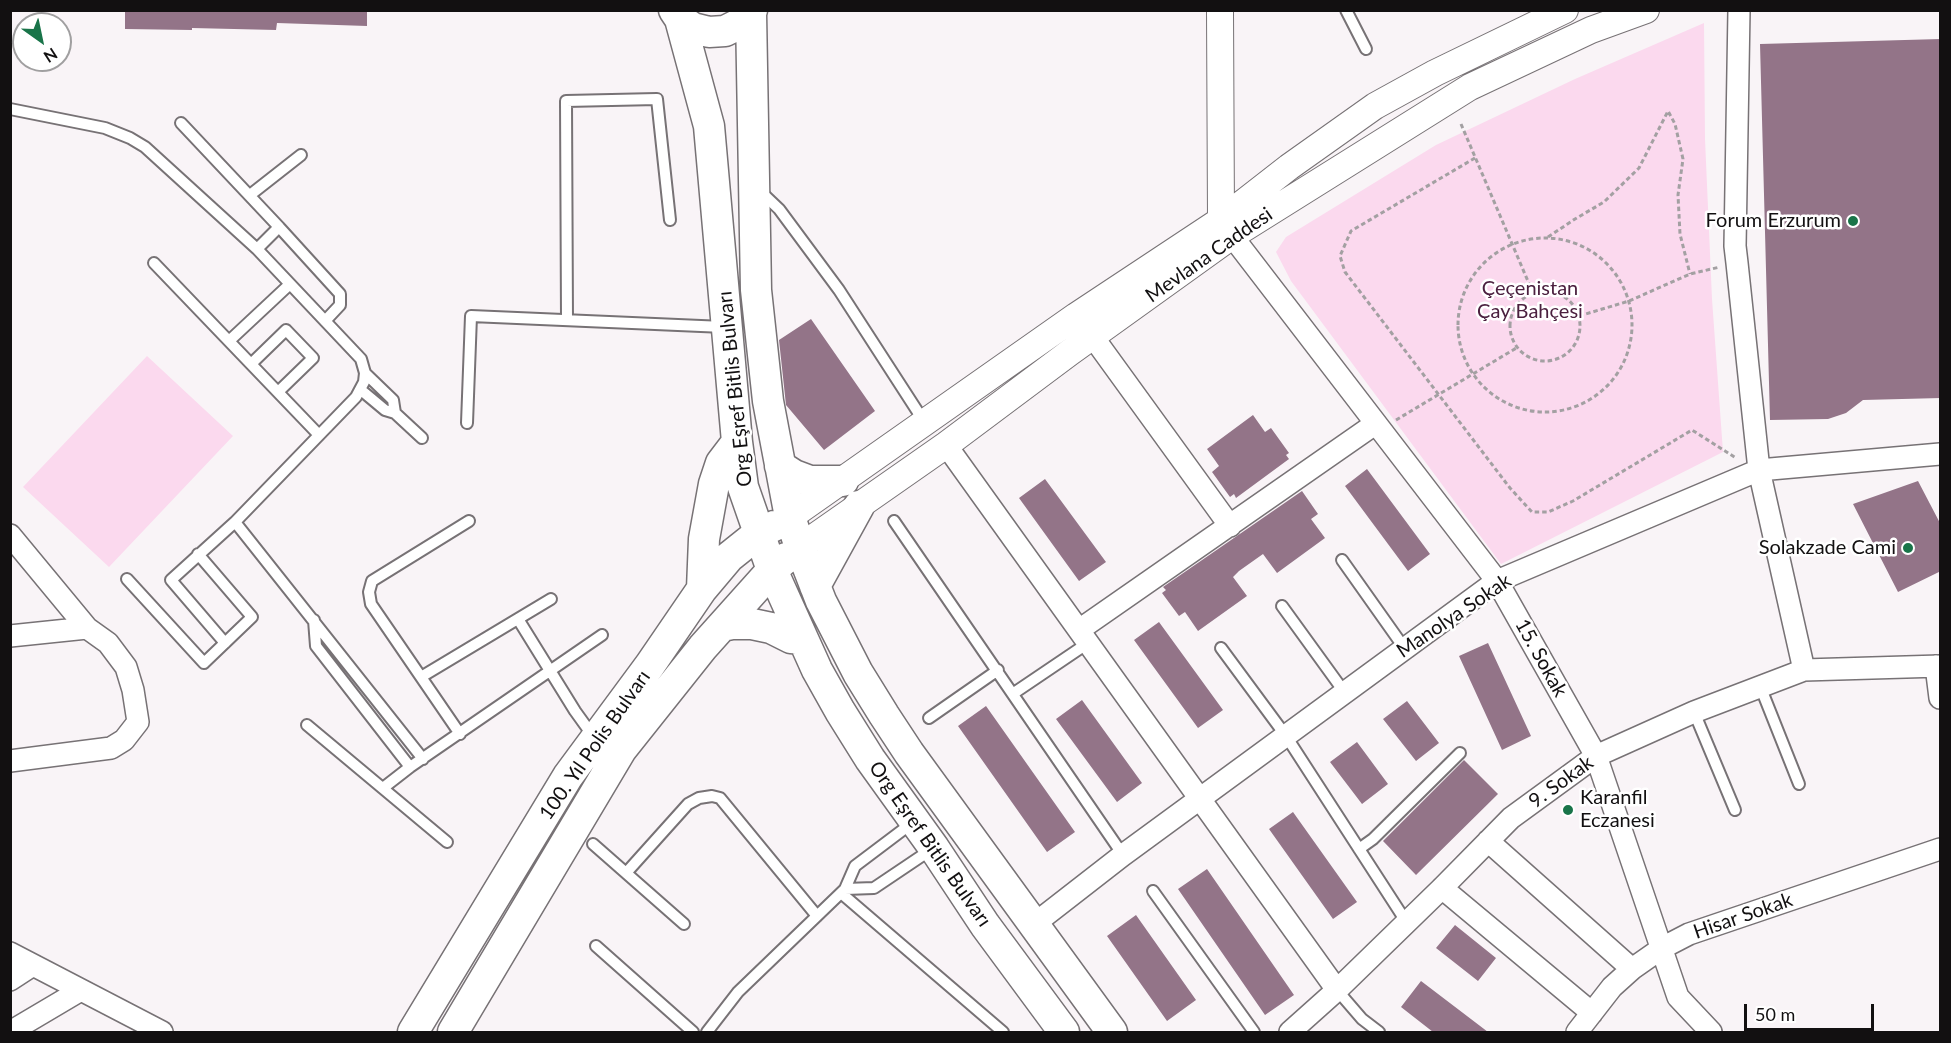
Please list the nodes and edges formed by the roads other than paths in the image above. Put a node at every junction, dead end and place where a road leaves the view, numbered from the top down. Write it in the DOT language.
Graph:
graph roads {
  1 [pos="1220,10"];
  2 [pos="1346,10"];
  3 [pos="1565,10"];
  4 [pos="1646,10"];
  5 [pos="1739,10"];
  6 [pos="751,12"];
  7 [pos="677,15"];
  8 [pos="1366,49"];
  9 [pos="10,109"];
  10 [pos="181,123"];
  11 [pos="301,155"];
  12 [pos="754,184"];
  13 [pos="250,195"];
  14 [pos="670,220"];
  15 [pos="279,227"];
  16 [pos="1226,228"];
  17 [pos="256,249"];
  18 [pos="154,263"];
  19 [pos="290,284"];
  20 [pos="567,320"];
  21 [pos="325,321"];
  22 [pos="727,327"];
  23 [pos="1093,337"];
  24 [pos="229,341"];
  25 [pos="251,364"];
  26 [pos="365,374"];
  27 [pos="361,390"];
  28 [pos="278,392"];
  29 [pos="395,413"];
  30 [pos="467,423"];
  31 [pos="925,424"];
  32 [pos="1377,427"];
  33 [pos="320,435"];
  34 [pos="422,438"];
  35 [pos="737,442"];
  36 [pos="946,445"];
  37 [pos="1941,454"];
  38 [pos="780,465"];
  39 [pos="1756,471"];
  40 [pos="843,481"];
  41 [pos="859,506"];
  42 [pos="790,517"];
  43 [pos="469,521"];
  44 [pos="894,521"];
  45 [pos="236,522"];
  46 [pos="1230,526"];
  47 [pos="759,533"];
  48 [pos="10,535"];
  49 [pos="800,547"];
  50 [pos="198,554"];
  51 [pos="1342,560"];
  52 [pos="772,570"];
  53 [pos="127,579"];
  54 [pos="1497,581"];
  55 [pos="815,586"];
  56 [pos="702,589"];
  57 [pos="551,599"];
  58 [pos="1282,606"];
  59 [pos="314,619"];
  60 [pos="519,619"];
  61 [pos="722,626"];
  62 [pos="87,628"];
  63 [pos="602,635"];
  64 [pos="10,636"];
  65 [pos="1084,636"];
  66 [pos="803,639"];
  67 [pos="225,643"];
  68 [pos="1221,648"];
  69 [pos="1406,649"];
  70 [pos="1938,666"];
  71 [pos="998,670"];
  72 [pos="1804,670"];
  73 [pos="551,672"];
  74 [pos="421,677"];
  75 [pos="1760,686"];
  76 [pos="1014,693"];
  77 [pos="1345,693"];
  78 [pos="1941,698"];
  79 [pos="1694,712"];
  80 [pos="929,718"];
  81 [pos="307,724"];
  82 [pos="460,734"];
  83 [pos="1286,736"];
  84 [pos="596,739"];
  85 [pos="1460,753"];
  86 [pos="1596,756"];
  87 [pos="423,759"];
  88 [pos="10,761"];
  89 [pos="410,767"];
  90 [pos="1799,784"];
  91 [pos="383,788"];
  92 [pos="1199,800"];
  93 [pos="1735,810"];
  94 [pos="915,821"];
  95 [pos="1488,841"];
  96 [pos="447,842"];
  97 [pos="593,844"];
  98 [pos="934,848"];
  99 [pos="1359,849"];
  100 [pos="1941,849"];
  101 [pos="1124,855"];
  102 [pos="626,873"];
  103 [pos="1442,888"];
  104 [pos="843,891"];
  105 [pos="1153,891"];
  106 [pos="817,916"];
  107 [pos="1407,923"];
  108 [pos="684,924"];
  109 [pos="1034,925"];
  110 [pos="596,946"];
  111 [pos="1662,948"];
  112 [pos="10,953"];
  113 [pos="33,965"];
  114 [pos="1632,969"];
  115 [pos="10,980"];
  116 [pos="81,990"];
  117 [pos="1337,990"];
  118 [pos="1593,1013"];
  119 [pos="10,1032"];
  120 [pos="162,1032"];
  121 [pos="414,1032"];
  122 [pos="453,1032"];
  123 [pos="693,1032"];
  124 [pos="707,1032"];
  125 [pos="1003,1032"];
  126 [pos="1064,1032"];
  127 [pos="1112,1032"];
  128 [pos="1254,1032"];
  129 [pos="1290,1032"];
  130 [pos="1379,1032"];
  131 [pos="1577,1032"];
  132 [pos="1711,1032"];
  1 -- 16 [label="street"];
  2 -- 8 [label="lane"];
  3 -- 16 [label="street, Mevlana Caddesi"];
  4 -- 16 [label="street, Mevlana Caddesi"];
  5 -- 39 [label="street"];
  6 -- 7 [label="main road"];
  6 -- 12 [label="main road"];
  7 -- 22 [label="main road, Org Eşref Bitlis Bulvarı"];
  9 -- 17 [label="lane"];
  10 -- 13 [label="lane"];
  11 -- 13 [label="lane"];
  12 -- 31 [label="lane"];
  12 -- 38 [label="main road"];
  13 -- 15 [label="lane"];
  14 -- 20 [label="lane"];
  15 -- 17 [label="lane"];
  15 -- 21 [label="lane"];
  16 -- 23 [label="street, Mevlana Caddesi"];
  16 -- 31 [label="street, Mevlana Caddesi"];
  16 -- 32 [label="street, 15. Sokak"];
  17 -- 19 [label="lane"];
  18 -- 24 [label="lane"];
  19 -- 21 [label="lane"];
  19 -- 24 [label="lane"];
  20 -- 22 [label="lane"];
  20 -- 30 [label="lane"];
  21 -- 26 [label="lane"];
  22 -- 35 [label="main road, Org Eşref Bitlis Bulvarı"];
  23 -- 36 [label="street, Mevlana Caddesi"];
  23 -- 46 [label="street"];
  24 -- 25 [label="lane"];
  25 -- 28 [label="lane"];
  25 -- 28 [label="lane"];
  26 -- 27 [label="lane"];
  26 -- 29 [label="lane"];
  27 -- 29 [label="lane"];
  27 -- 33 [label="lane"];
  28 -- 33 [label="lane"];
  29 -- 34 [label="lane"];
  31 -- 40 [label="street, Mevlana Caddesi"];
  32 -- 46 [label="street"];
  32 -- 54 [label="street, 15. Sokak"];
  33 -- 45 [label="lane"];
  35 -- 47 [label="main road, Org Eşref Bitlis Bulvarı"];
  35 -- 56 [label="main road"];
  36 -- 41 [label="street, Mevlana Caddesi"];
  36 -- 65 [label="street"];
  37 -- 39 [label="street, Manolya Sokak"];
  38 -- 40 [label="main road"];
  38 -- 42 [label="main road"];
  39 -- 54 [label="street, Manolya Sokak"];
  39 -- 72 [label="street"];
  40 -- 42 [label="street, Mevlana Caddesi"];
  41 -- 49 [label="street, Mevlana Caddesi"];
  41 -- 55 [label="main road"];
  42 -- 47 [label="main road, 100. Yıl Polis Bulvarı"];
  42 -- 49 [label="main road"];
  43 -- 74 [label="lane"];
  44 -- 71 [label="lane"];
  45 -- 50 [label="lane"];
  45 -- 59 [label="lane"];
  46 -- 65 [label="street"];
  47 -- 52 [label="main road, Org Eşref Bitlis Bulvarı"];
  47 -- 56 [label="main road, 100. Yıl Polis Bulvarı"];
  48 -- 62 [label="street"];
  49 -- 52 [label="main road"];
  49 -- 55 [label="main road"];
  50 -- 67 [label="lane"];
  50 -- 67 [label="lane"];
  51 -- 69 [label="lane"];
  52 -- 61 [label="main road"];
  52 -- 66 [label="main road, Org Eşref Bitlis Bulvarı"];
  53 -- 67 [label="lane"];
  54 -- 69 [label="street, Manolya Sokak"];
  54 -- 86 [label="street, 15. Sokak"];
  55 -- 109 [label="main road"];
  56 -- 84 [label="main road, 100. Yıl Polis Bulvarı"];
  57 -- 60 [label="lane"];
  58 -- 77 [label="lane"];
  59 -- 87 [label="lane"];
  59 -- 89 [label="lane"];
  60 -- 73 [label="lane"];
  60 -- 74 [label="lane"];
  61 -- 66 [label="main road"];
  61 -- 122 [label="main road"];
  62 -- 64 [label="street"];
  62 -- 88 [label="street"];
  63 -- 73 [label="lane"];
  65 -- 76 [label="lane"];
  65 -- 92 [label="street"];
  66 -- 94 [label="main road, Org Eşref Bitlis Bulvarı"];
  68 -- 83 [label="lane"];
  69 -- 77 [label="street, Manolya Sokak"];
  70 -- 72 [label="street, 9. Sokak"];
  70 -- 78 [label="street"];
  71 -- 76 [label="lane"];
  71 -- 80 [label="lane"];
  72 -- 75 [label="street, 9. Sokak"];
  73 -- 82 [label="lane"];
  73 -- 84 [label="lane"];
  74 -- 82 [label="lane"];
  75 -- 79 [label="street, 9. Sokak"];
  75 -- 90 [label="lane"];
  76 -- 101 [label="lane"];
  77 -- 83 [label="street, Manolya Sokak"];
  79 -- 86 [label="street, 9. Sokak"];
  79 -- 93 [label="lane"];
  81 -- 91 [label="lane"];
  82 -- 87 [label="lane"];
  83 -- 92 [label="street, Manolya Sokak"];
  83 -- 99 [label="lane"];
  84 -- 121 [label="main road, 100. Yıl Polis Bulvarı"];
  85 -- 99 [label="lane"];
  86 -- 95 [label="street, 9. Sokak"];
  86 -- 111 [label="street, 15. Sokak"];
  87 -- 89 [label="lane"];
  89 -- 91 [label="lane"];
  91 -- 96 [label="lane"];
  92 -- 101 [label="street, Manolya Sokak"];
  92 -- 117 [label="street"];
  94 -- 98 [label="main road, Org Eşref Bitlis Bulvarı"];
  94 -- 104 [label="lane"];
  95 -- 103 [label="street, 9. Sokak"];
  95 -- 114 [label="street"];
  97 -- 102 [label="lane"];
  98 -- 104 [label="lane"];
  98 -- 126 [label="main road, Org Eşref Bitlis Bulvarı"];
  99 -- 107 [label="lane"];
  100 -- 111 [label="street, Hisar Sokak"];
  101 -- 109 [label="street, Manolya Sokak"];
  102 -- 106 [label="lane"];
  102 -- 108 [label="lane"];
  103 -- 107 [label="street, 9. Sokak"];
  103 -- 118 [label="street"];
  104 -- 106 [label="lane"];
  104 -- 125 [label="lane"];
  105 -- 128 [label="lane"];
  106 -- 124 [label="lane"];
  107 -- 117 [label="street, 9. Sokak"];
  109 -- 127 [label="main road"];
  110 -- 123 [label="lane"];
  111 -- 114 [label="street, Hisar Sokak"];
  111 -- 132 [label="street, 15. Sokak"];
  112 -- 113 [label="street"];
  113 -- 115 [label="street"];
  113 -- 116 [label="street"];
  114 -- 118 [label="street, Hisar Sokak"];
  116 -- 119 [label="street"];
  116 -- 120 [label="street"];
  117 -- 129 [label="street, 9. Sokak"];
  117 -- 130 [label="lane"];
  118 -- 131 [label="street, Hisar Sokak"];
}
